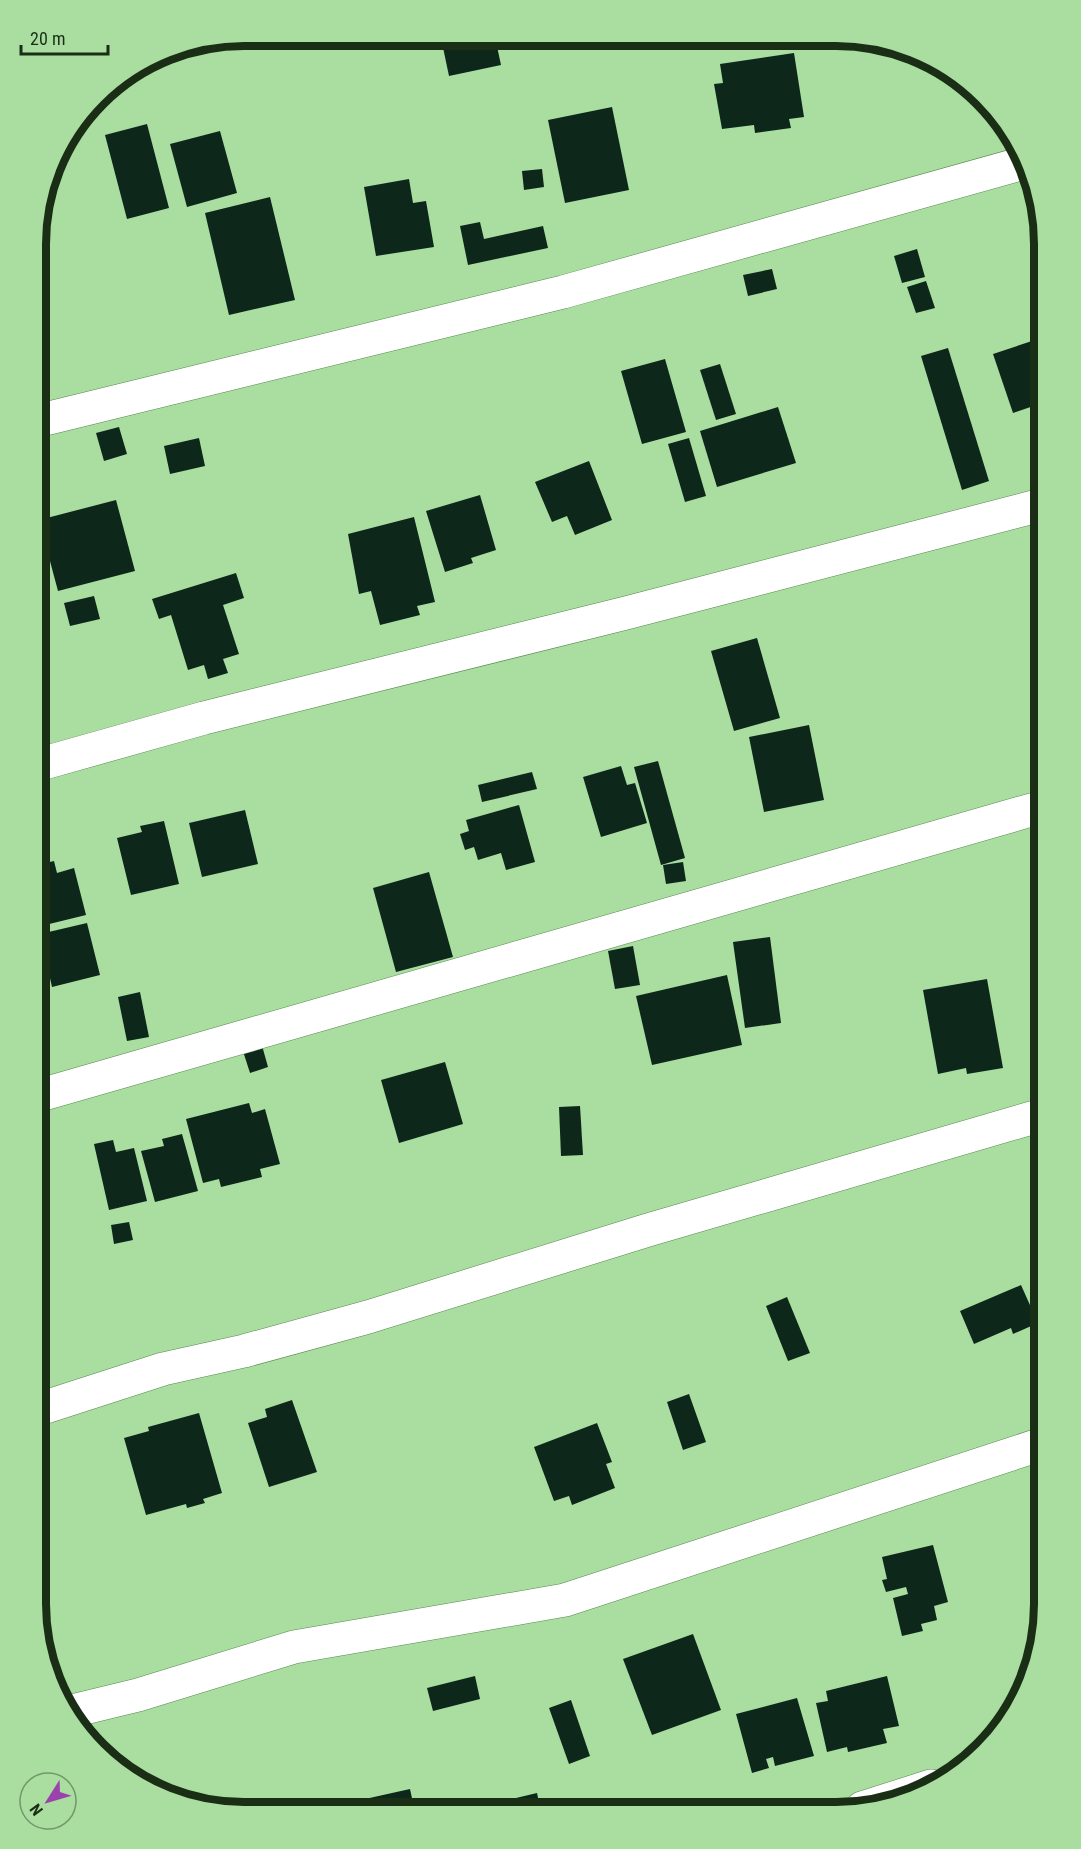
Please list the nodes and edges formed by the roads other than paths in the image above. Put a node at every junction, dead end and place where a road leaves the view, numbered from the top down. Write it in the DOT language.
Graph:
graph roads {
  1 [pos="1017,165"];
  2 [pos="46,419"];
  3 [pos="1034,507"];
  4 [pos="46,762"];
  5 [pos="1034,809"];
  6 [pos="46,1093"];
  7 [pos="1034,1117"];
  8 [pos="46,1407"];
  9 [pos="1034,1447"];
  10 [pos="77,1710"];
  1 -- 2 [label="street"];
  3 -- 4 [label="street"];
  5 -- 6 [label="street"];
  7 -- 8 [label="street"];
  9 -- 10 [label="street"];
}
